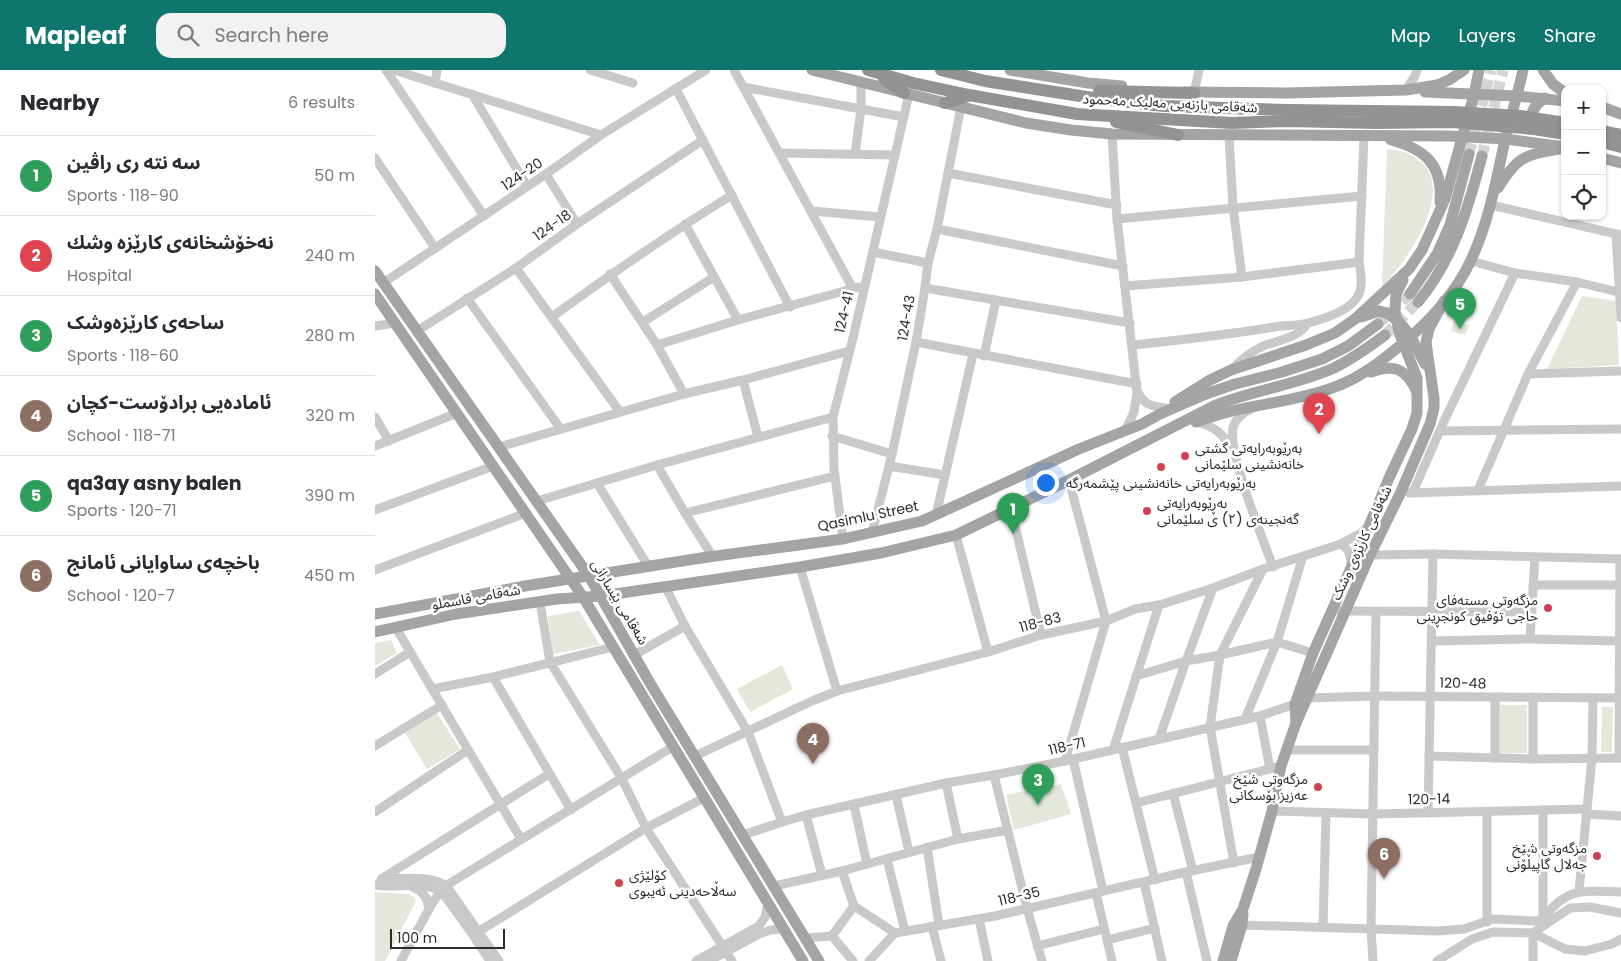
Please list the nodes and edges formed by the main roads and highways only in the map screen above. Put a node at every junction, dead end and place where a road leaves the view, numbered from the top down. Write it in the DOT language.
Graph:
graph roads {
  1 [pos="812,70"];
  2 [pos="941,70"];
  3 [pos="972,70"];
  4 [pos="1010,70"];
  5 [pos="1464,70"];
  6 [pos="1479,70"];
  7 [pos="1523,70"];
  8 [pos="1543,70"];
  9 [pos="871,71"];
  10 [pos="985,81"];
  11 [pos="1406,90"];
  12 [pos="1561,90"];
  13 [pos="1048,91"];
  14 [pos="1434,92"];
  15 [pos="1193,93"];
  16 [pos="906,94"];
  17 [pos="969,95"];
  18 [pos="1473,95"];
  19 [pos="1517,96"];
  20 [pos="1545,98"];
  21 [pos="1561,100"];
  22 [pos="945,103"];
  23 [pos="1606,109"];
  24 [pos="1077,114"];
  25 [pos="1621,114"];
  26 [pos="1287,116"];
  27 [pos="1561,122"];
  28 [pos="1606,132"];
  29 [pos="1561,133"];
  30 [pos="1178,135"];
  31 [pos="1378,136"];
  32 [pos="1437,136"];
  33 [pos="1621,136"];
  34 [pos="1462,137"];
  35 [pos="1506,138"];
  36 [pos="1536,142"];
  37 [pos="1606,143"];
  38 [pos="1561,146"];
  39 [pos="1621,147"];
  40 [pos="1561,148"];
  41 [pos="1469,154"];
  42 [pos="1482,156"];
  43 [pos="1606,159"];
  44 [pos="1621,163"];
  45 [pos="1492,201"];
  46 [pos="1440,212"];
  47 [pos="1409,269"];
  48 [pos="375,271"];
  49 [pos="375,294"];
  50 [pos="395,299"];
  51 [pos="1444,301"];
  52 [pos="383,306"];
  53 [pos="1355,319"];
  54 [pos="1397,321"];
  55 [pos="1378,324"];
  56 [pos="1385,335"];
  57 [pos="1407,340"];
  58 [pos="1429,372"];
  59 [pos="1359,376"];
  60 [pos="1418,394"];
  61 [pos="1166,411"];
  62 [pos="1159,434"];
  63 [pos="1376,508"];
  64 [pos="1390,515"];
  65 [pos="589,576"];
  66 [pos="571,580"];
  67 [pos="601,596"];
  68 [pos="583,597"];
  69 [pos="375,614"];
  70 [pos="375,632"];
  71 [pos="650,683"];
  72 [pos="639,690"];
  73 [pos="1296,723"];
  74 [pos="1243,909"];
  75 [pos="803,961"];
  76 [pos="819,961"];
  77 [pos="1223,961"];
  78 [pos="1231,961"];
  1 -- 16 [label="main road"];
  2 -- 10 [label="highway, شەقامی بازنەیی مەلیک مەحمود"];
  3 -- 10 [label="highway"];
  4 -- 15 [label="main road"];
  5 -- 11 [label="main road"];
  6 -- 18 [label="main road"];
  7 -- 19 [label="main road"];
  8 -- 12 [label="main road"];
  9 -- 16 [label="highway"];
  9 -- 17 [label="highway, شەقامی بازنەیی مەلیک مەحمود"];
  10 -- 13 [label="highway, شەقامی بازنەیی مەلیک مەحمود"];
  11 -- 14 [label="main road"];
  11 -- 15 [label="main road"];
  13 -- 15 [label="highway"];
  13 -- 26 [label="highway, شەقامی بازنەیی مەلیک مەحمود"];
  14 -- 18 [label="main road"];
  14 -- 32 [label="main road"];
  16 -- 22 [label="main road"];
  17 -- 22 [label="highway"];
  17 -- 24 [label="highway, شەقامی بازنەیی مەلیک مەحمود"];
  18 -- 19 [label="main road"];
  18 -- 34 [label="main road"];
  19 -- 20 [label="main road"];
  19 -- 35 [label="main road"];
  20 -- 21 [label="main road"];
  20 -- 36 [label="main road"];
  22 -- 30 [label="main road"];
  23 -- 25 [label="main road"];
  24 -- 26 [label="highway, شەقامی بازنەیی مەلیک مەحمود"];
  24 -- 30 [label="highway"];
  26 -- 27 [label="highway, شەقامی بازنەیی مەلیک مەحمود"];
  26 -- 29 [label="highway, شەقامی بازنەیی مەلیک مەحمود"];
  28 -- 33 [label="highway"];
  30 -- 31 [label="main road"];
  31 -- 32 [label="main road"];
  31 -- 46 [label="main road"];
  32 -- 34 [label="main road"];
  34 -- 35 [label="main road"];
  34 -- 46 [label="main road"];
  35 -- 36 [label="main road"];
  35 -- 45 [label="main road"];
  36 -- 38 [label="main road"];
  37 -- 39 [label="highway"];
  40 -- 45 [label="main road"];
  41 -- 42 [label="main road"];
  43 -- 44 [label="main road"];
  45 -- 51 [label="main road"];
  46 -- 47 [label="main road"];
  47 -- 53 [label="main road"];
  47 -- 54 [label="main road"];
  48 -- 50 [label="main road, شەقامی بێسارانی"];
  49 -- 52 [label="main road, شەقامی بێسارانی"];
  50 -- 52 [label="main road"];
  50 -- 65 [label="main road, شەقامی بێسارانی"];
  51 -- 57 [label="main road"];
  51 -- 58 [label="main road"];
  52 -- 66 [label="main road, شەقامی بێسارانی"];
  53 -- 54 [label="main road"];
  53 -- 61 [label="main road"];
  54 -- 57 [label="main road"];
  55 -- 61 [label="main road, Qasimlu Street"];
  56 -- 62 [label="main road"];
  57 -- 58 [label="main road"];
  57 -- 59 [label="main road"];
  57 -- 60 [label="main road, شەقامی کارێزەی وشک"];
  58 -- 64 [label="main road, شەقامی کارێزەی وشک"];
  59 -- 60 [label="main road"];
  59 -- 62 [label="main road"];
  60 -- 63 [label="main road, شەقامی کارێزەی وشک"];
  61 -- 65 [label="main road, Qasimlu Street"];
  62 -- 67 [label="main road"];
  63 -- 64 [label="main road"];
  63 -- 73 [label="main road, شەقامی کارێزەی وشک"];
  64 -- 73 [label="main road, شەقامی کارێزەی وشک"];
  65 -- 66 [label="main road, Qasimlu Street"];
  65 -- 67 [label="main road, شەقامی بێسارانی"];
  66 -- 68 [label="main road, شەقامی بێسارانی"];
  66 -- 69 [label="main road, شەقامی قاسملو"];
  67 -- 68 [label="main road"];
  67 -- 71 [label="main road, شەقامی بێسارانی"];
  68 -- 70 [label="main road, شەقامی قاسملو"];
  68 -- 72 [label="main road, شەقامی بێسارانی"];
  71 -- 72 [label="main road"];
  71 -- 76 [label="main road, شەقامی بێسارانی"];
  72 -- 75 [label="main road, شەقامی بێسارانی"];
  73 -- 74 [label="main road, شەقامی کارێزەی وشک"];
  74 -- 77 [label="main road, شەقامی کارێزەی وشک"];
  74 -- 78 [label="main road, شەقامی کارێزەی وشک"];
}
